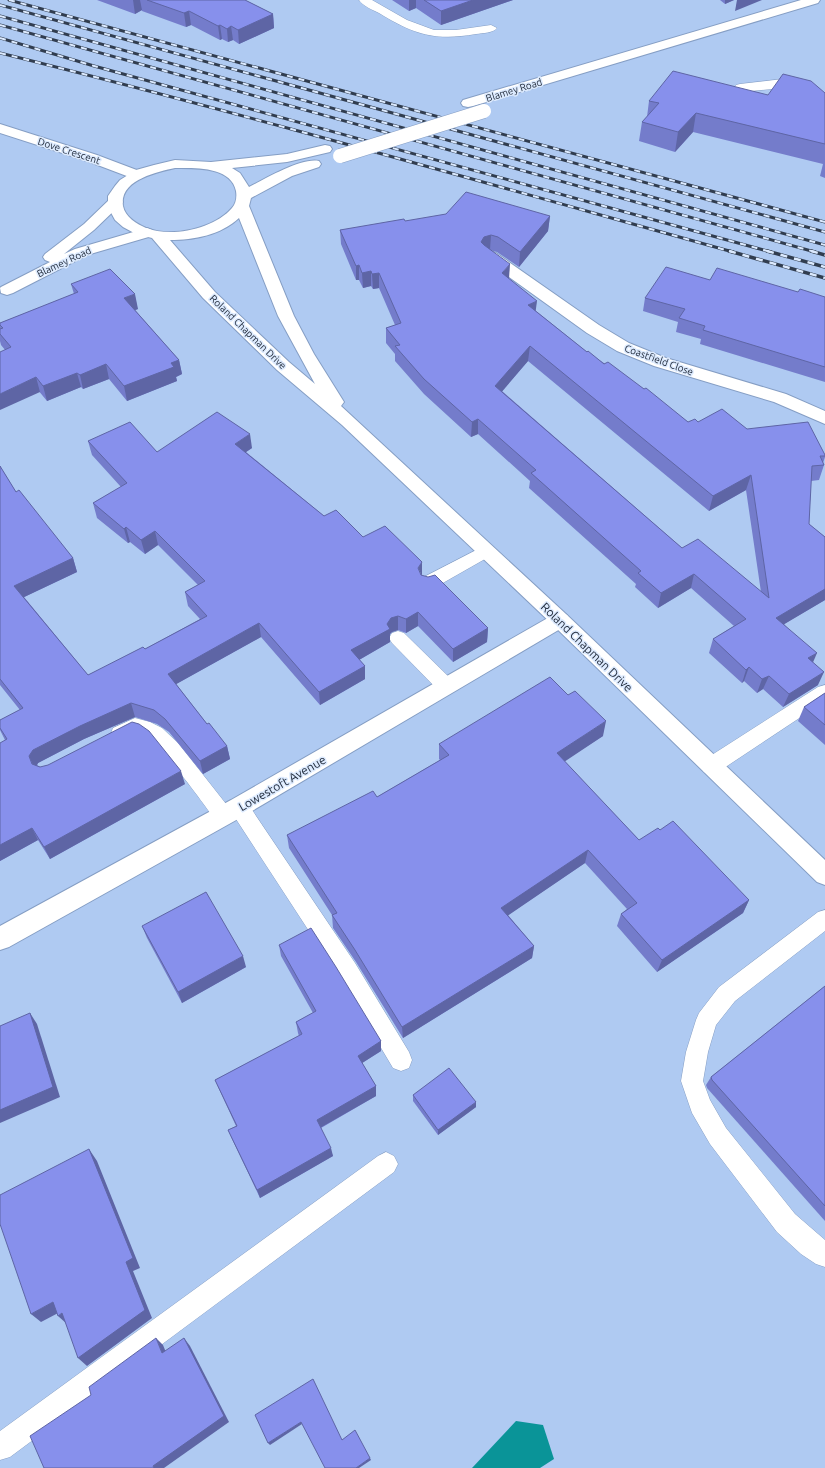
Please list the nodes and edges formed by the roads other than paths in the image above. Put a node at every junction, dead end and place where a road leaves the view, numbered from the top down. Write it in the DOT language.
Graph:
graph roads {
  1 [pos="364,0"];
  2 [pos="814,0"];
  3 [pos="825,9"];
  4 [pos="491,28"];
  5 [pos="740,88"];
  6 [pos="825,108"];
  7 [pos="0,128"];
  8 [pos="211,166"];
  9 [pos="137,175"];
  10 [pos="243,201"];
  11 [pos="115,202"];
  12 [pos="152,234"];
  13 [pos="490,256"];
  14 [pos="3,292"];
  15 [pos="825,418"];
  16 [pos="348,421"];
  17 [pos="486,551"];
  18 [pos="428,583"];
  19 [pos="560,620"];
  20 [pos="398,638"];
  21 [pos="446,686"];
  22 [pos="825,692"];
  23 [pos="106,739"];
  24 [pos="711,766"];
  25 [pos="232,812"];
  26 [pos="825,875"];
  27 [pos="825,919"];
  28 [pos="0,939"];
  29 [pos="401,1060"];
  30 [pos="386,1164"];
  31 [pos="825,1255"];
  32 [pos="0,1447"];
  1 -- 4 [label="lane"];
  2 -- 8 [label="street, Blamey Road"];
  3 -- 10 [label="street, Blamey Road, bridge"];
  5 -- 6 [label="lane"];
  7 -- 9 [label="street, Dove Crescent"];
  8 -- 9 [label="street"];
  8 -- 10 [label="street"];
  9 -- 11 [label="street"];
  10 -- 12 [label="street"];
  10 -- 16 [label="street, Roland Chapman Drive"];
  11 -- 12 [label="street"];
  11 -- 14 [label="street, Blamey Road"];
  12 -- 14 [label="street, Blamey Road"];
  12 -- 16 [label="street, Roland Chapman Drive"];
  13 -- 15 [label="street, Coastfield Close"];
  16 -- 17 [label="street, Roland Chapman Drive"];
  17 -- 18 [label="lane"];
  17 -- 19 [label="street, Roland Chapman Drive"];
  19 -- 21 [label="street, Lowestoft Avenue"];
  19 -- 24 [label="street, Roland Chapman Drive"];
  20 -- 21 [label="lane"];
  21 -- 25 [label="street, Lowestoft Avenue"];
  22 -- 24 [label="lane"];
  23 -- 25 [label="lane"];
  24 -- 26 [label="street, Roland Chapman Drive"];
  25 -- 28 [label="street, Lowestoft Avenue"];
  25 -- 29 [label="lane"];
  27 -- 31 [label="lane"];
  30 -- 32 [label="lane"];
}
